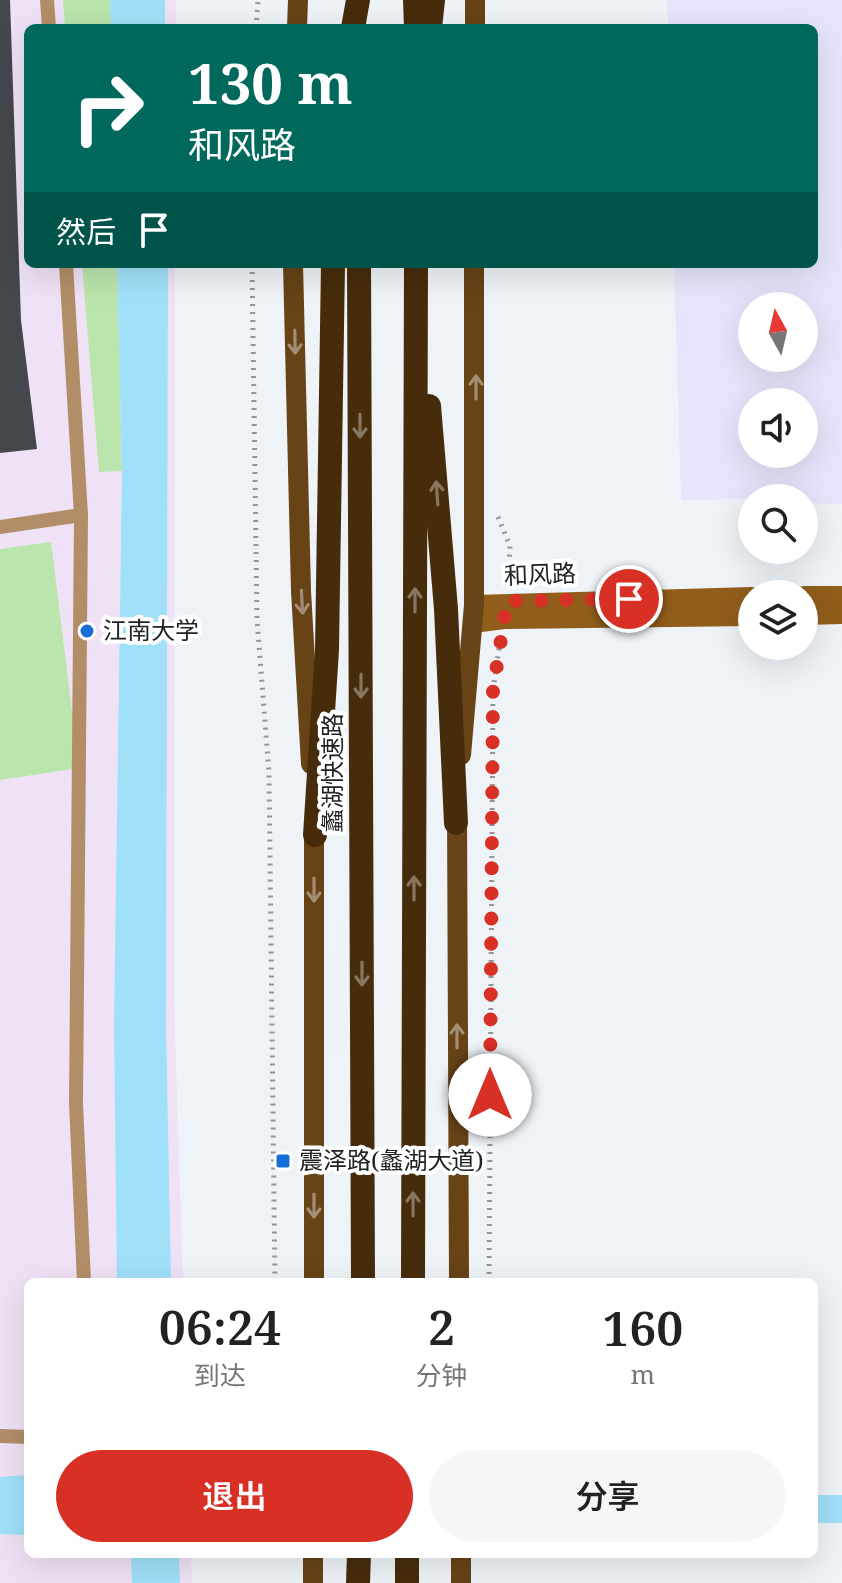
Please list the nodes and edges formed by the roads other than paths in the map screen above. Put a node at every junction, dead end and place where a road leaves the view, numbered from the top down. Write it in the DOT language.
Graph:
graph roads {
  1 [pos="47,0"];
  2 [pos="298,0"];
  3 [pos="358,0"];
  4 [pos="415,0"];
  5 [pos="433,0"];
  6 [pos="475,0"];
  7 [pos="49,24"];
  8 [pos="297,24"];
  9 [pos="356,24"];
  10 [pos="416,24"];
  11 [pos="430,24"];
  12 [pos="475,24"];
  13 [pos="66,268"];
  14 [pos="293,268"];
  15 [pos="333,268"];
  16 [pos="359,268"];
  17 [pos="416,268"];
  18 [pos="474,268"];
  19 [pos="81,515"];
  20 [pos="0,527"];
  21 [pos="818,596"];
  22 [pos="842,596"];
  23 [pos="738,598"];
  24 [pos="474,614"];
  25 [pos="842,614"];
  26 [pos="818,615"];
  27 [pos="738,616"];
  28 [pos="456,823"];
  29 [pos="315,835"];
  30 [pos="84,1278"];
  31 [pos="314,1278"];
  32 [pos="363,1278"];
  33 [pos="413,1278"];
  34 [pos="459,1278"];
  35 [pos="0,1436"];
  36 [pos="24,1437"];
  37 [pos="313,1558"];
  38 [pos="359,1558"];
  39 [pos="407,1558"];
  40 [pos="461,1558"];
  41 [pos="313,1583"];
  42 [pos="358,1583"];
  43 [pos="407,1583"];
  44 [pos="461,1583"];
  1 -- 7 [label="lane"];
  2 -- 8 [label="main road"];
  3 -- 9 [label="highway"];
  4 -- 10 [label="highway"];
  5 -- 11 [label="highway"];
  6 -- 12 [label="main road"];
  13 -- 19 [label="lane"];
  14 -- 29 [label="main road, one-way"];
  15 -- 29 [label="highway"];
  16 -- 32 [label="highway, 蠡湖快速路, one-way"];
  28 -- 17 [label="highway, one-way"];
  33 -- 17 [label="highway, one-way"];
  24 -- 18 [label="main road, one-way"];
  19 -- 20 [label="lane"];
  19 -- 30 [label="lane"];
  21 -- 22 [label="street"];
  23 -- 24 [label="street, 和风路"];
  24 -- 27 [label="street, 和风路"];
  24 -- 28 [label="main road"];
  25 -- 26 [label="street"];
  34 -- 28 [label="main road, one-way"];
  29 -- 31 [label="main road, one-way"];
  35 -- 36 [label="lane"];
  37 -- 41 [label="main road"];
  38 -- 42 [label="highway"];
  39 -- 43 [label="highway"];
  40 -- 44 [label="main road"];
}
